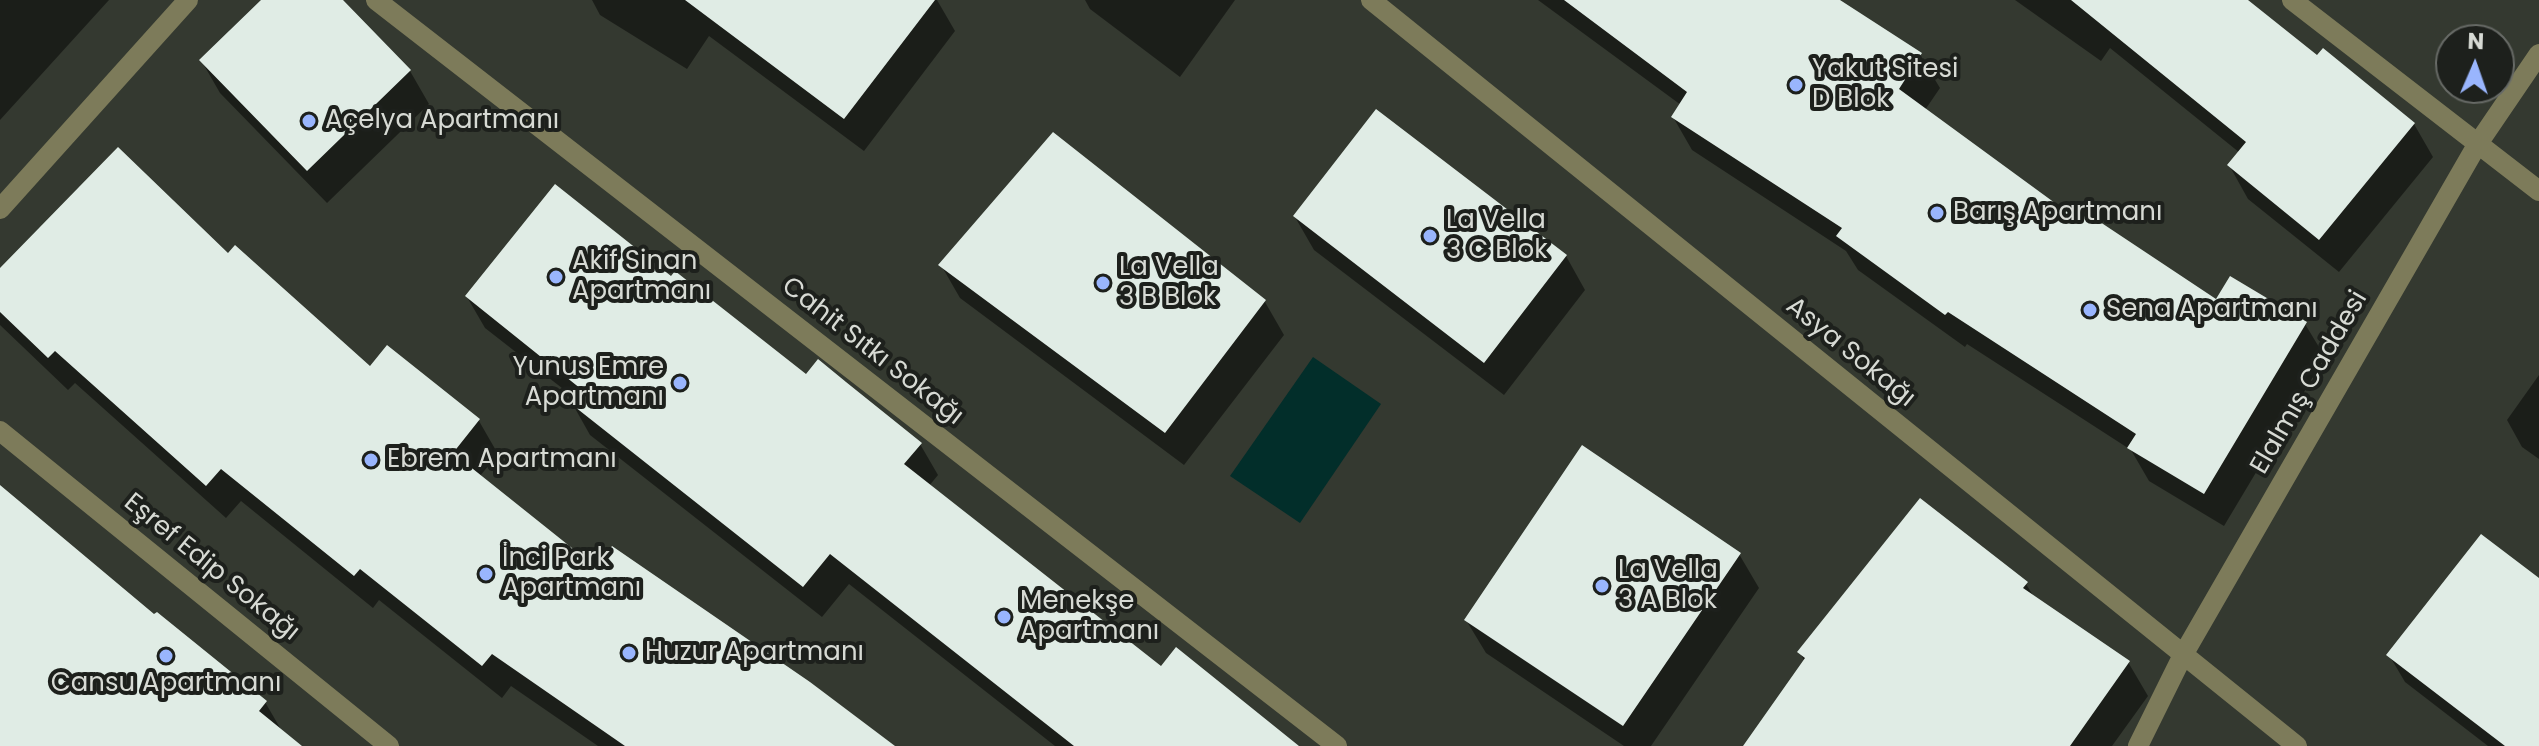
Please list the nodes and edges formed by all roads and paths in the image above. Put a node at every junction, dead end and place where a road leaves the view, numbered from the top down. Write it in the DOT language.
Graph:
graph roads {
  1 [pos="188,0"];
  2 [pos="376,0"];
  3 [pos="1371,0"];
  4 [pos="2292,0"];
  5 [pos="2539,54"];
  6 [pos="2477,145"];
  7 [pos="2539,191"];
  8 [pos="0,209"];
  9 [pos="0,431"];
  10 [pos="2183,655"];
  11 [pos="389,746"];
  12 [pos="1337,746"];
  13 [pos="2138,746"];
  14 [pos="2297,746"];
  1 -- 8 [label="street"];
  2 -- 12 [label="street, Cahit Sıtkı Sokağı"];
  3 -- 10 [label="street, Asya Sokağı"];
  4 -- 6 [label="street"];
  5 -- 6 [label="street, Elalmış Caddesi"];
  6 -- 7 [label="street"];
  6 -- 10 [label="street, Elalmış Caddesi"];
  9 -- 11 [label="street, Eşref Edip Sokağı"];
  10 -- 13 [label="street, Elalmış Caddesi"];
  10 -- 14 [label="street, Asya Sokağı"];
}
